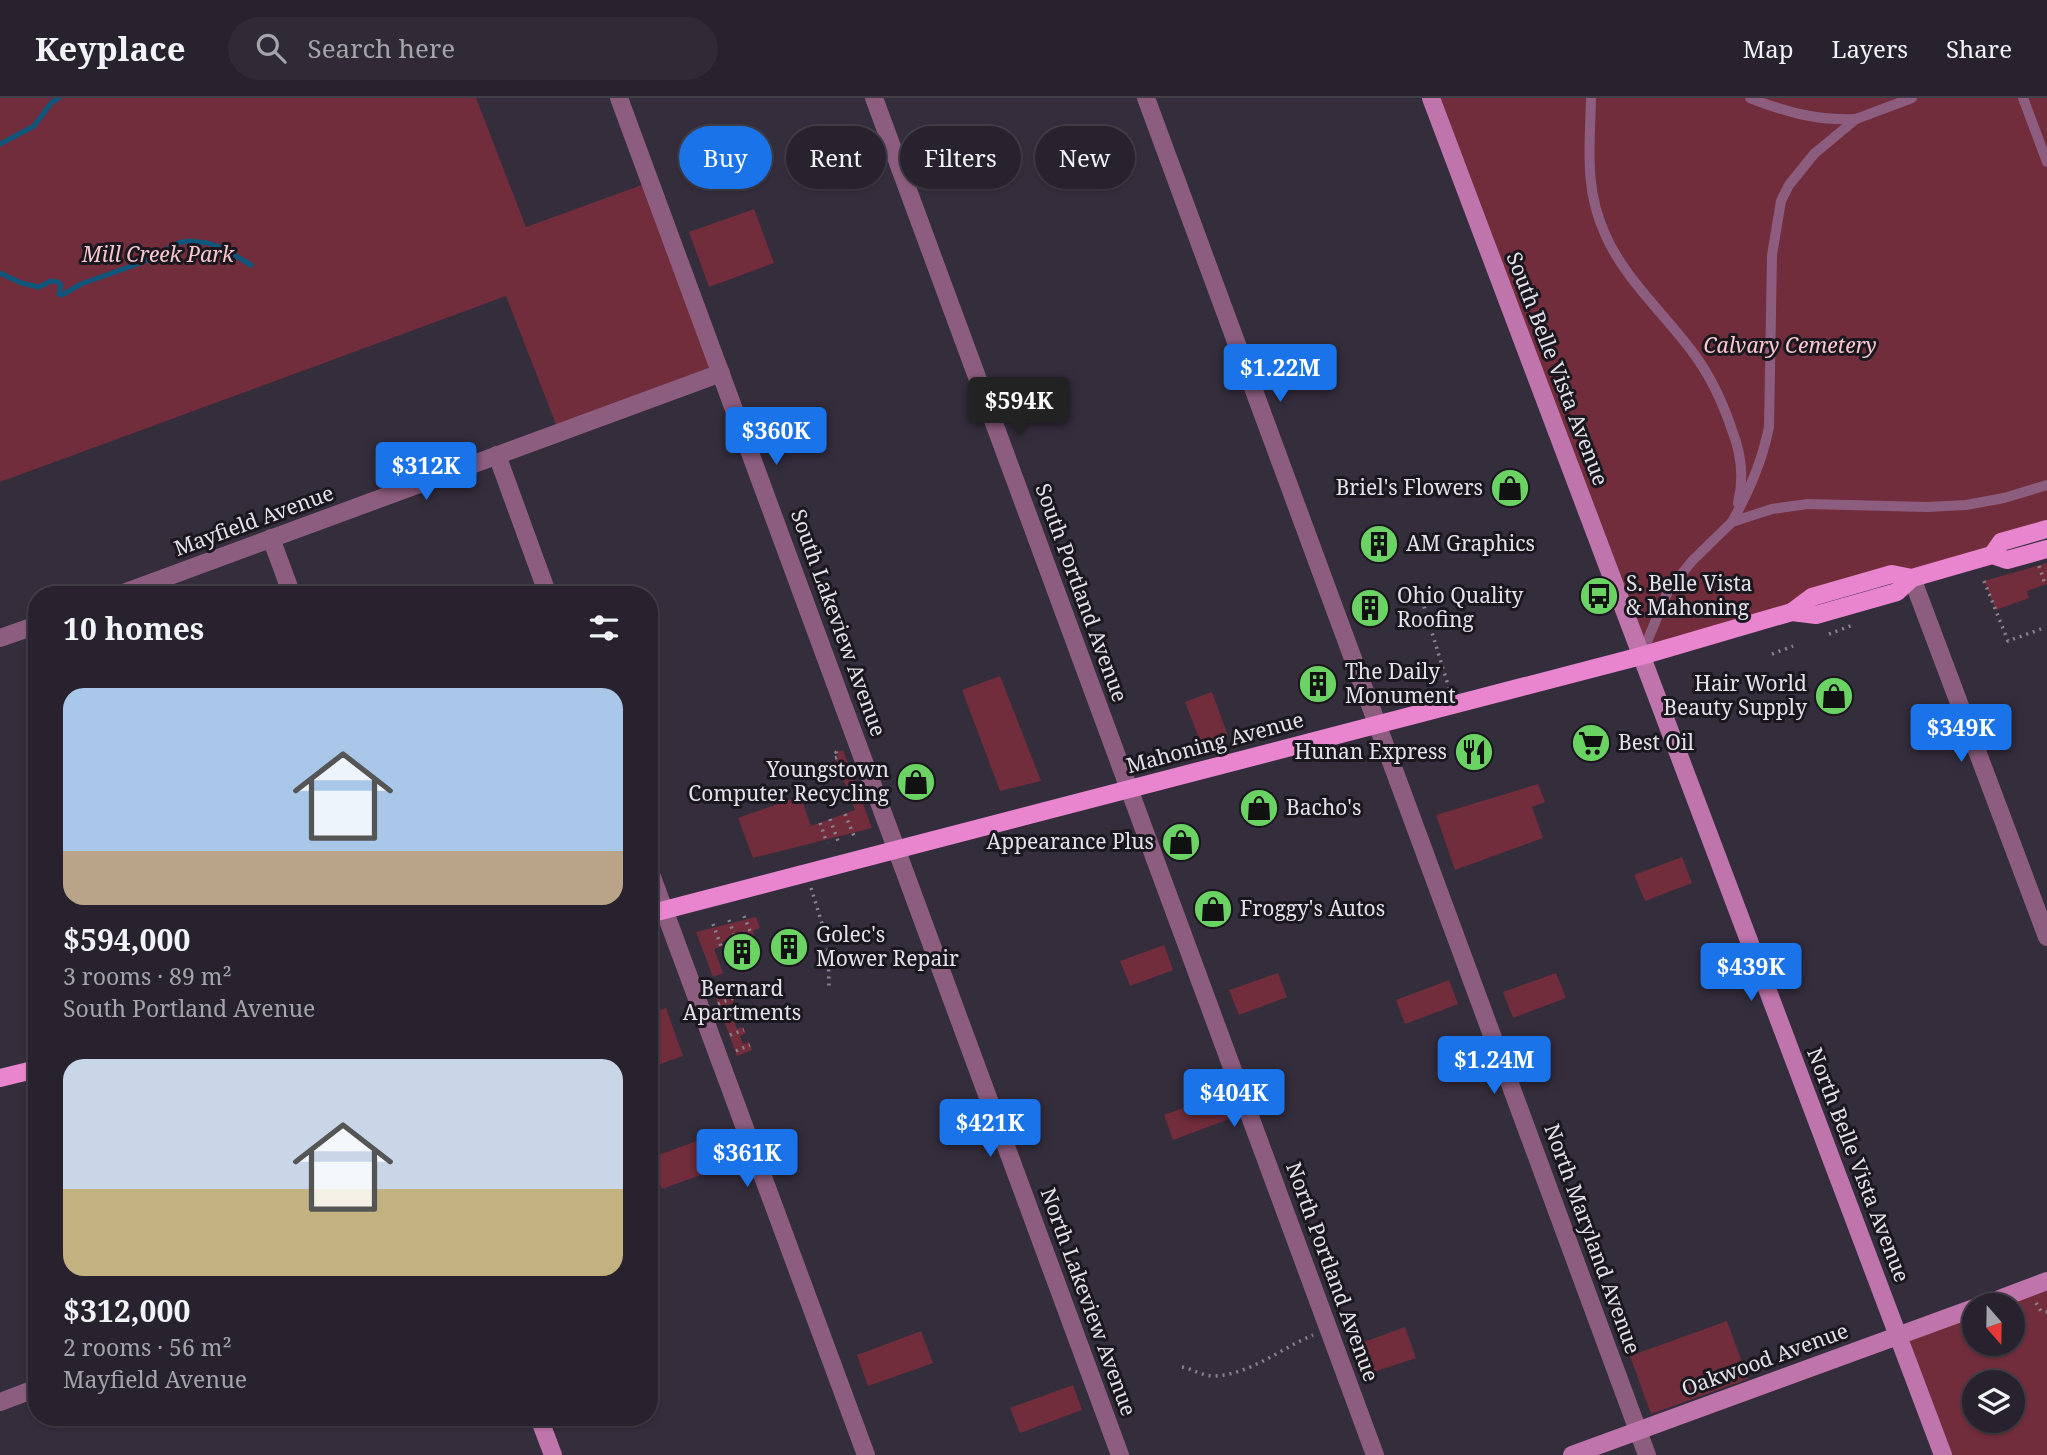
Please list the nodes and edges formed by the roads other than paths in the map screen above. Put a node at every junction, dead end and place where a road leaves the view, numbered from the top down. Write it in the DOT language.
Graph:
graph roads {
  1 [pos="619,98"];
  2 [pos="874,98"];
  3 [pos="1146,98"];
  4 [pos="1431,98"];
  5 [pos="1591,98"];
  6 [pos="1601,98"];
  7 [pos="1750,98"];
  8 [pos="1912,98"];
  9 [pos="2023,98"];
  10 [pos="1856,118"];
  11 [pos="1590,121"];
  12 [pos="2047,162"];
  13 [pos="721,373"];
  14 [pos="497,455"];
  15 [pos="2047,485"];
  16 [pos="1732,522"];
  17 [pos="2047,529"];
  18 [pos="271,538"];
  19 [pos="1992,555"];
  20 [pos="2043,557"];
  21 [pos="1912,578"];
  22 [pos="142,586"];
  23 [pos="289,586"];
  24 [pos="545,586"];
  25 [pos="28,628"];
  26 [pos="0,638"];
  27 [pos="1641,656"];
  28 [pos="1377,724"];
  29 [pos="1129,789"];
  30 [pos="897,849"];
  31 [pos="658,912"];
  32 [pos="658,915"];
  33 [pos="2047,937"];
  34 [pos="28,1071"];
  35 [pos="1,1076"];
  36 [pos="2047,1281"];
  37 [pos="2015,1293"];
  38 [pos="1962,1312"];
  39 [pos="1898,1336"];
  40 [pos="28,1391"];
  41 [pos="0,1402"];
  42 [pos="542,1426"];
  43 [pos="1638,1431"];
  44 [pos="553,1455"];
  45 [pos="866,1455"];
  46 [pos="1120,1455"];
  47 [pos="1375,1455"];
  48 [pos="1572,1455"];
  49 [pos="1647,1455"];
  50 [pos="1943,1455"];
  1 -- 13 [label="street, South Lakeview Avenue"];
  2 -- 29 [label="street, South Portland Avenue"];
  3 -- 28 [label="street, North Maryland Avenue"];
  4 -- 27 [label="street, South Belle Vista Avenue"];
  5 -- 11 [label="lane"];
  6 -- 11 [label="lane"];
  7 -- 10 [label="lane"];
  8 -- 10 [label="lane"];
  9 -- 12 [label="lane"];
  10 -- 16 [label="lane"];
  11 -- 16 [label="lane"];
  13 -- 14 [label="street, Mayfield Avenue"];
  13 -- 30 [label="street, South Lakeview Avenue"];
  14 -- 18 [label="street, Mayfield Avenue"];
  14 -- 24 [label="street"];
  15 -- 16 [label="lane"];
  16 -- 27 [label="lane"];
  17 -- 19 [label="main road, Mahoning Avenue"];
  18 -- 22 [label="street, Mayfield Avenue"];
  18 -- 23 [label="street"];
  19 -- 20 [label="main road, Mahoning Avenue"];
  19 -- 21 [label="main road, Mahoning Avenue"];
  21 -- 27 [label="main road, Mahoning Avenue"];
  21 -- 33 [label="street"];
  25 -- 26 [label="street"];
  27 -- 28 [label="main road, Mahoning Avenue"];
  27 -- 39 [label="street, North Belle Vista Avenue"];
  28 -- 29 [label="main road, Mahoning Avenue"];
  28 -- 43 [label="street, North Maryland Avenue"];
  29 -- 30 [label="main road, Mahoning Avenue"];
  29 -- 47 [label="street, North Portland Avenue"];
  30 -- 31 [label="main road, Mahoning Avenue"];
  30 -- 46 [label="street, North Lakeview Avenue"];
  32 -- 45 [label="street"];
  34 -- 35 [label="main road"];
  36 -- 37 [label="street"];
  38 -- 39 [label="street, Oakwood Avenue"];
  39 -- 43 [label="street, Oakwood Avenue"];
  39 -- 50 [label="street, North Belle Vista Avenue"];
  40 -- 41 [label="street"];
  42 -- 44 [label="street"];
  43 -- 48 [label="street, Oakwood Avenue"];
  43 -- 49 [label="street, North Maryland Avenue"];
}
